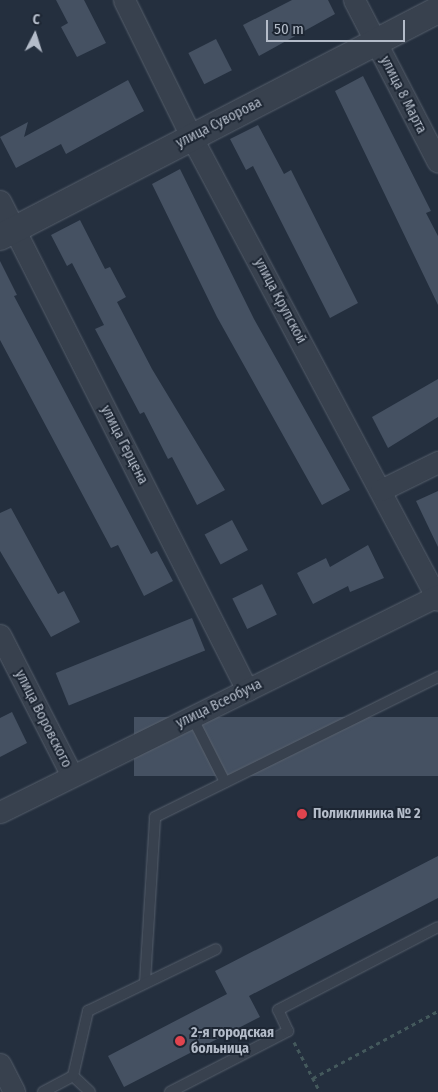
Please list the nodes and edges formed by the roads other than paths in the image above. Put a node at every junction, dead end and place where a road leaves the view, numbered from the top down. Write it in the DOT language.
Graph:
graph roads {
  1 [pos="124,0"];
  2 [pos="354,0"];
  3 [pos="438,10"];
  4 [pos="376,42"];
  5 [pos="192,138"];
  6 [pos="438,162"];
  7 [pos="0,201"];
  8 [pos="7,233"];
  9 [pos="438,462"];
  10 [pos="381,490"];
  11 [pos="437,597"];
  12 [pos="0,634"];
  13 [pos="438,677"];
  14 [pos="247,690"];
  15 [pos="192,717"];
  16 [pos="72,776"];
  17 [pos="225,782"];
  18 [pos="0,812"];
  19 [pos="438,928"];
  20 [pos="216,949"];
  21 [pos="145,982"];
  22 [pos="0,1064"];
  23 [pos="74,1076"];
  24 [pos="14,1092"];
  25 [pos="43,1092"];
  26 [pos="90,1092"];
  27 [pos="170,1092"];
  1 -- 5 [label="street, улица Крупской"];
  2 -- 4 [label="street, улица 8 Марта"];
  3 -- 4 [label="street, улица Суворова"];
  4 -- 5 [label="street, улица Суворова"];
  4 -- 6 [label="street, улица 8 Марта"];
  5 -- 8 [label="street, улица Суворова"];
  5 -- 10 [label="street, улица Крупской"];
  7 -- 8 [label="street, улица Герцена"];
  8 -- 14 [label="street, улица Герцена"];
  9 -- 10 [label="street"];
  10 -- 11 [label="street, улица Крупской"];
  11 -- 14 [label="street, улица Всеобуча"];
  12 -- 16 [label="street, улица Воровского"];
  13 -- 17 [label="lane"];
  14 -- 15 [label="street, улица Всеобуча"];
  15 -- 16 [label="street, улица Всеобуча"];
  15 -- 17 [label="lane"];
  16 -- 18 [label="street, улица Всеобуча"];
  17 -- 21 [label="lane"];
  19 -- 27 [label="lane"];
  20 -- 21 [label="lane"];
  21 -- 23 [label="lane"];
  22 -- 24 [label="street"];
  23 -- 25 [label="lane"];
  23 -- 26 [label="lane"];
}
